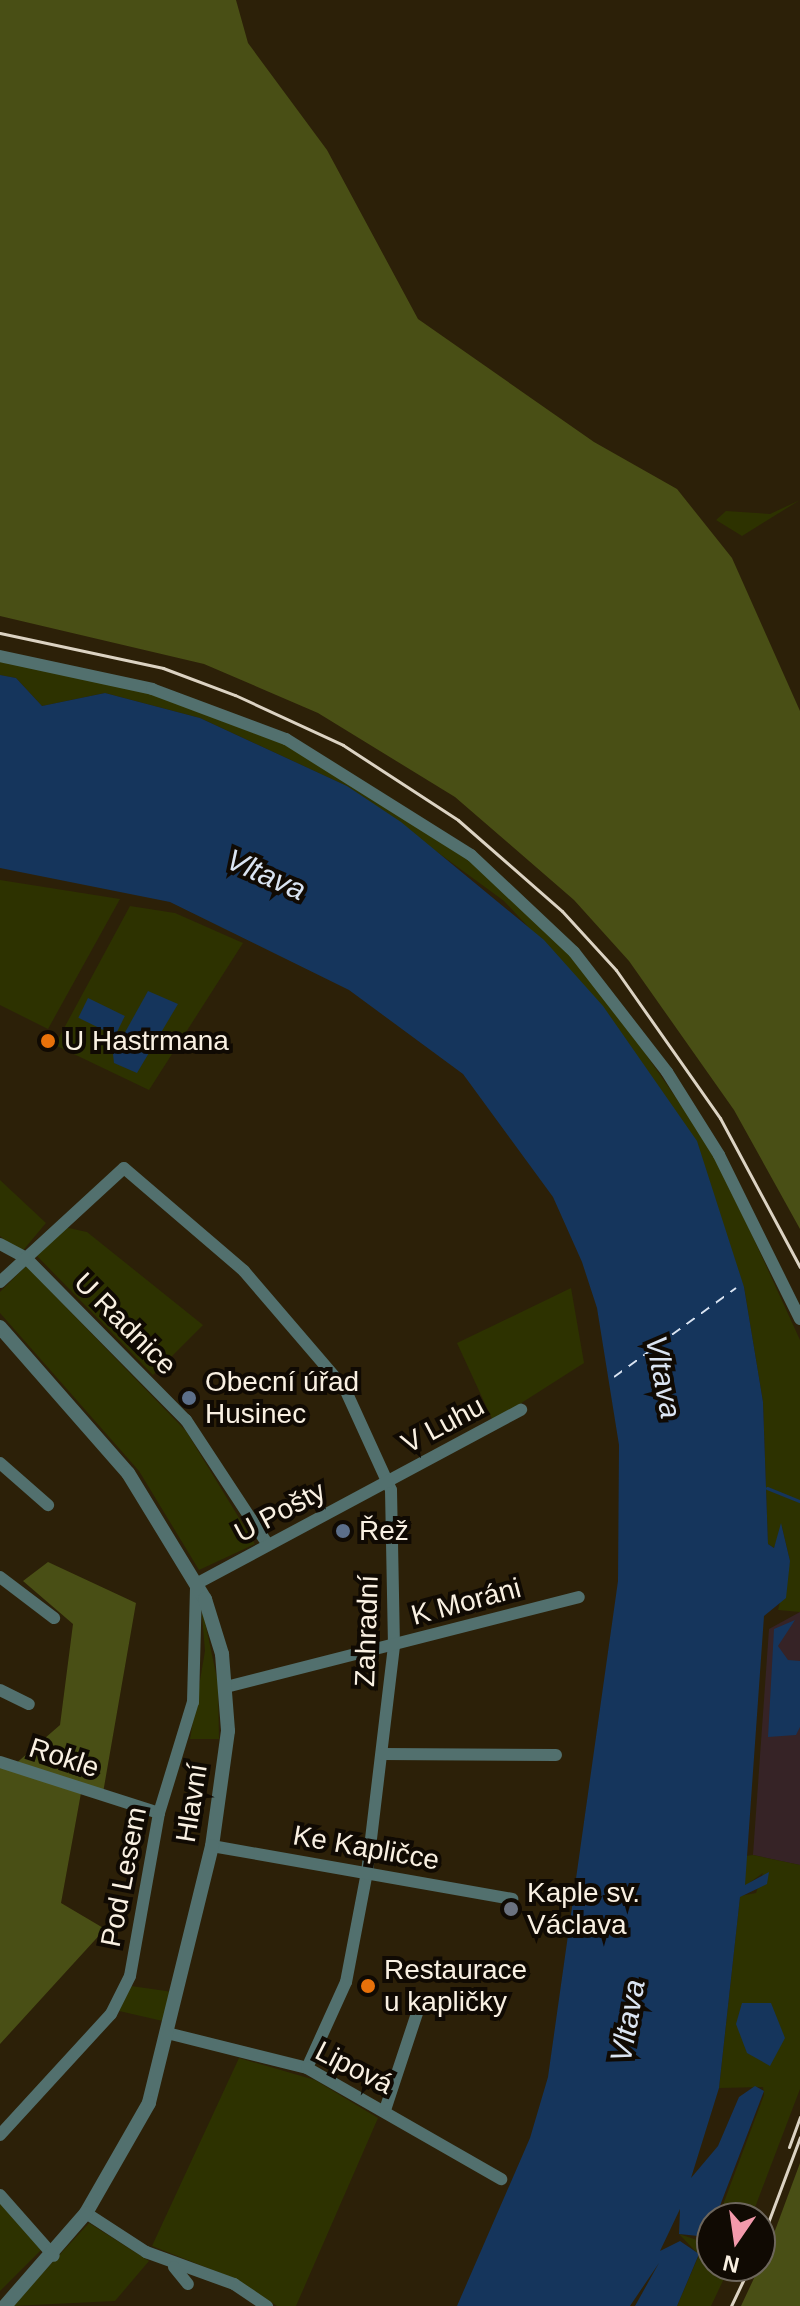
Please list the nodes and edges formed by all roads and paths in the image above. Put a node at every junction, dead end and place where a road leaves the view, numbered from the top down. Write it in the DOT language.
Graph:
graph roads {
  1 [pos="0,656"];
  2 [pos="0,1244"];
  3 [pos="26,1258"];
  4 [pos="0,1282"];
  5 [pos="800,1319"];
  6 [pos="0,1327"];
  7 [pos="521,1410"];
  8 [pos="0,1463"];
  9 [pos="387,1482"];
  10 [pos="48,1505"];
  11 [pos="268,1545"];
  12 [pos="0,1577"];
  13 [pos="196,1584"];
  14 [pos="579,1597"];
  15 [pos="54,1618"];
  16 [pos="394,1646"];
  17 [pos="226,1687"];
  18 [pos="0,1690"];
  19 [pos="29,1704"];
  20 [pos="382,1754"];
  21 [pos="556,1755"];
  22 [pos="0,1762"];
  23 [pos="159,1813"];
  24 [pos="212,1846"];
  25 [pos="367,1872"];
  26 [pos="512,1899"];
  27 [pos="421,2001"];
  28 [pos="171,2034"];
  29 [pos="307,2068"];
  30 [pos="385,2110"];
  31 [pos="0,2135"];
  32 [pos="501,2179"];
  33 [pos="0,2195"];
  34 [pos="86,2213"];
  35 [pos="54,2256"];
  36 [pos="172,2265"];
  37 [pos="188,2284"];
  38 [pos="5,2306"];
  39 [pos="267,2306"];
  1 -- 5 [label="street"];
  2 -- 3 [label="street, U Radnice"];
  3 -- 4 [label="street, Zahradní"];
  3 -- 9 [label="street, Zahradní"];
  3 -- 11 [label="street, U Radnice"];
  6 -- 13 [label="street, Hlavní"];
  7 -- 9 [label="street, V Luhu"];
  8 -- 10 [label="street"];
  9 -- 11 [label="street, U Pošty"];
  9 -- 16 [label="street, Zahradní"];
  11 -- 13 [label="street, U Pošty"];
  12 -- 15 [label="street"];
  13 -- 17 [label="street, Hlavní"];
  13 -- 23 [label="street, Pod Lesem"];
  14 -- 16 [label="street, K Moráni"];
  16 -- 17 [label="street, K Moráni"];
  16 -- 20 [label="street, Zahradní"];
  17 -- 24 [label="street, Hlavní"];
  18 -- 19 [label="street"];
  20 -- 21 [label="street"];
  20 -- 25 [label="street, Zahradní"];
  22 -- 23 [label="street, Rokle"];
  23 -- 31 [label="street, Pod Lesem"];
  24 -- 25 [label="street, Ke Kapličce"];
  24 -- 28 [label="street, Hlavní"];
  25 -- 26 [label="street, Ke Kapličce"];
  25 -- 29 [label="street, Zahradní"];
  27 -- 30 [label="street"];
  28 -- 29 [label="street, Lipová"];
  28 -- 34 [label="street, Hlavní"];
  29 -- 30 [label="street, Lipová"];
  30 -- 32 [label="street, Lipová"];
  33 -- 35 [label="street"];
  34 -- 35 [label="street, Hlavní"];
  34 -- 36 [label="street"];
  35 -- 38 [label="street, Hlavní"];
  36 -- 37 [label="street"];
  36 -- 39 [label="street"];
}
